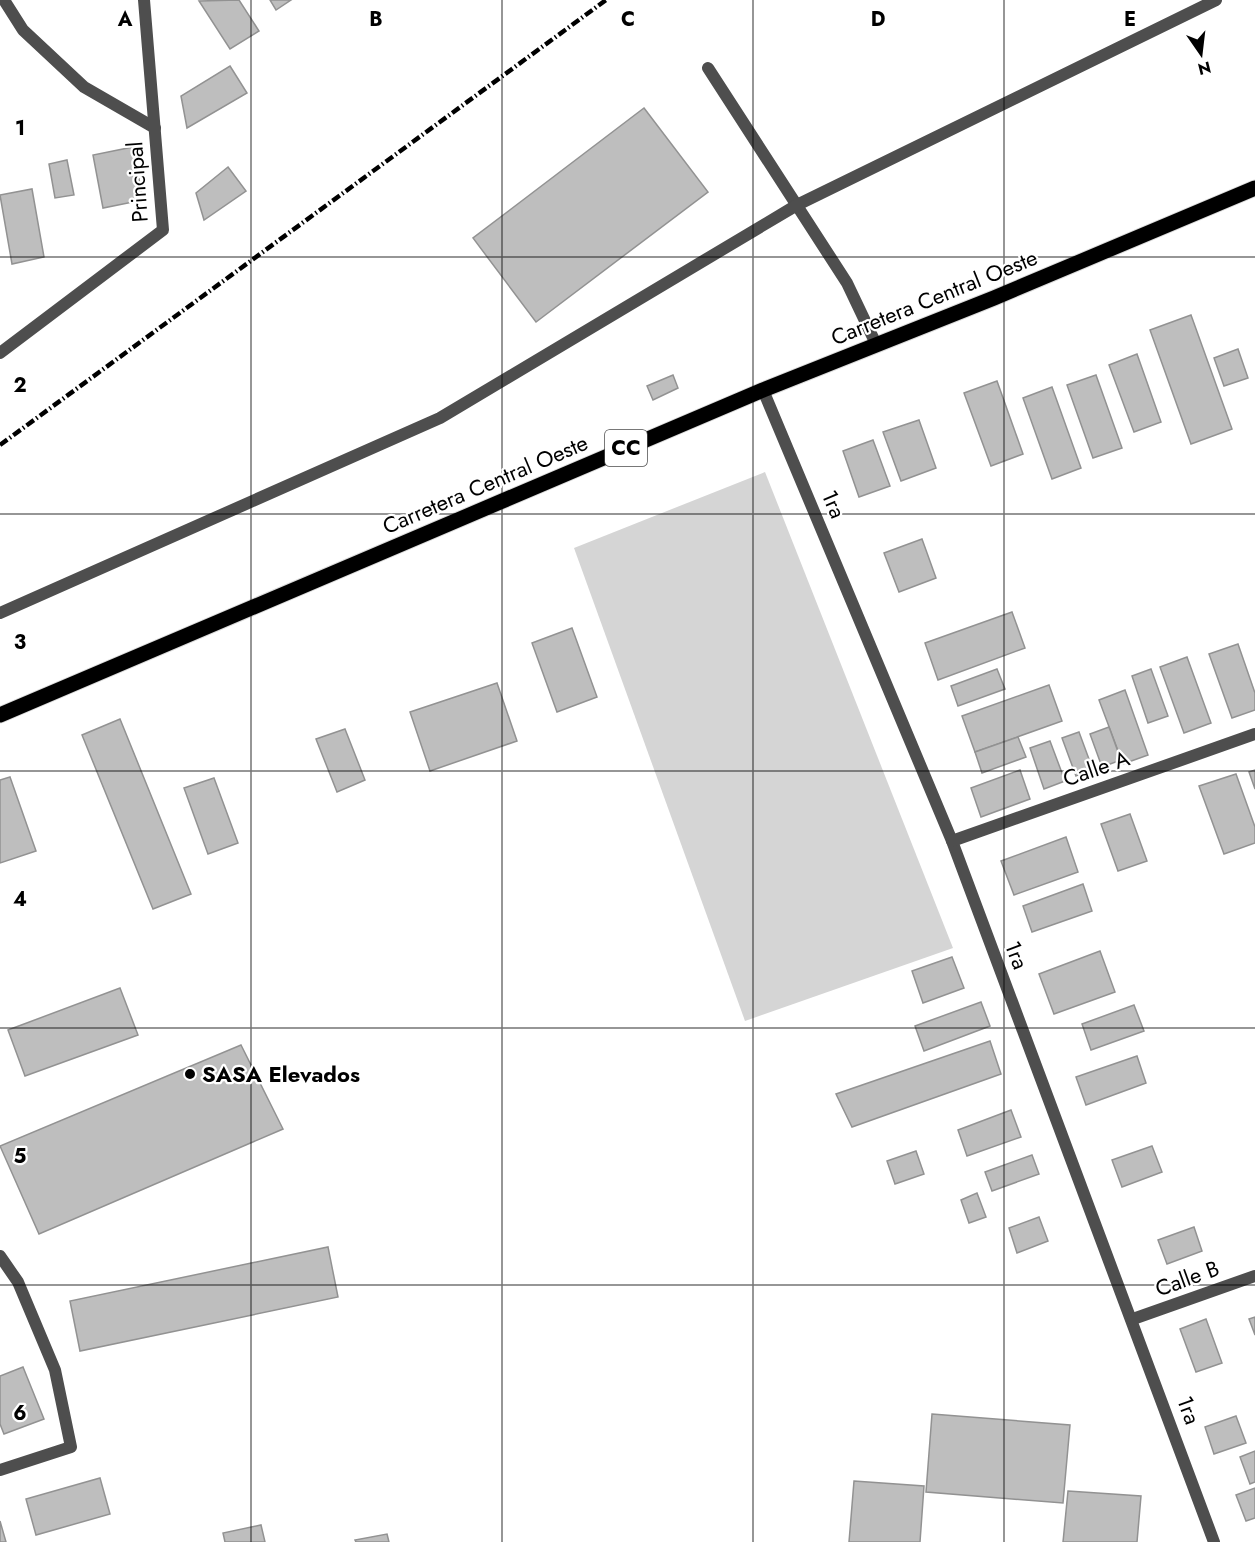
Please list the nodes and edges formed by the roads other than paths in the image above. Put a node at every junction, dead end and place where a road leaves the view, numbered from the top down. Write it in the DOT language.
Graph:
graph roads {
  1 [pos="4,0"];
  2 [pos="144,0"];
  3 [pos="1216,0"];
  4 [pos="708,68"];
  5 [pos="155,128"];
  6 [pos="1255,188"];
  7 [pos="797,205"];
  8 [pos="876,344"];
  9 [pos="0,353"];
  10 [pos="764,390"];
  11 [pos="0,613"];
  12 [pos="0,715"];
  13 [pos="1255,734"];
  14 [pos="952,841"];
  15 [pos="0,1256"];
  16 [pos="1255,1276"];
  17 [pos="1133,1320"];
  18 [pos="0,1470"];
  19 [pos="1214,1542"];
  1 -- 5 [label="street"];
  2 -- 5 [label="street, Principal"];
  3 -- 7 [label="street"];
  4 -- 7 [label="street"];
  5 -- 9 [label="street, Principal"];
  6 -- 8 [label="main road, Carretera Central Oeste / CC"];
  7 -- 8 [label="street"];
  7 -- 11 [label="street"];
  8 -- 10 [label="main road, Carretera Central Oeste / CC"];
  10 -- 12 [label="main road, Carretera Central Oeste / CC"];
  10 -- 14 [label="street, 1ra"];
  13 -- 14 [label="street, Calle A"];
  14 -- 17 [label="street, 1ra"];
  15 -- 18 [label="street"];
  16 -- 17 [label="street, Calle B"];
  17 -- 19 [label="street, 1ra"];
}
